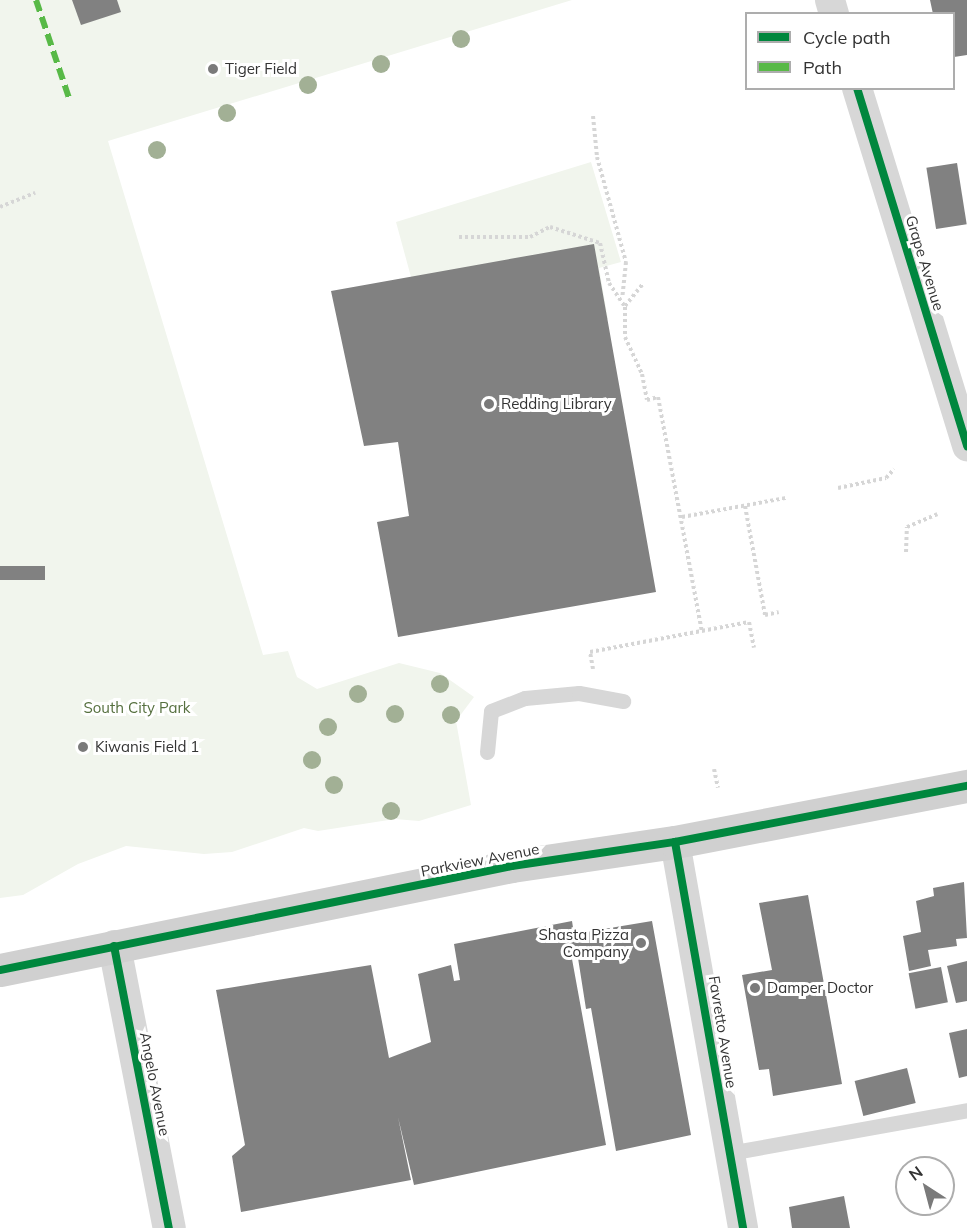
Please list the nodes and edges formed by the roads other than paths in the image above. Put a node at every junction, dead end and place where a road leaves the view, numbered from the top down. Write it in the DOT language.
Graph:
graph roads {
  1 [pos="858,90"];
  2 [pos="967,446"];
  3 [pos="623,701"];
  4 [pos="487,752"];
  5 [pos="967,786"];
  6 [pos="675,842"];
  7 [pos="114,946"];
  8 [pos="0,970"];
  9 [pos="967,1110"];
  10 [pos="729,1153"];
  11 [pos="169,1228"];
  12 [pos="743,1228"];
  1 -- 2 [label="street, Grape Avenue"];
  3 -- 4 [label="lane"];
  5 -- 6 [label="main road, Parkview Avenue"];
  6 -- 7 [label="main road, Parkview Avenue"];
  6 -- 10 [label="street, Favretto Avenue"];
  7 -- 8 [label="main road, Parkview Avenue"];
  7 -- 11 [label="street, Angelo Avenue"];
  9 -- 10 [label="lane"];
  10 -- 12 [label="street, Favretto Avenue"];
}
